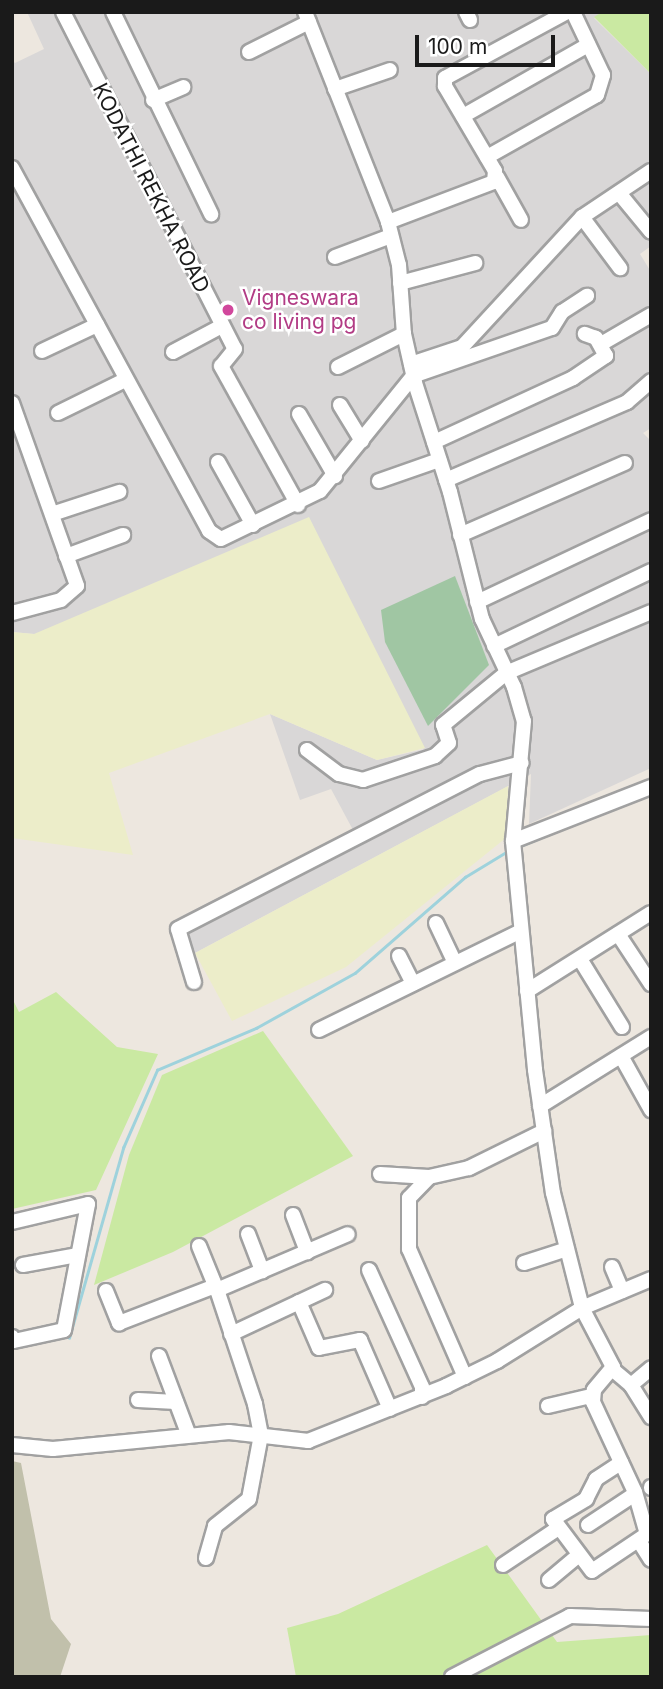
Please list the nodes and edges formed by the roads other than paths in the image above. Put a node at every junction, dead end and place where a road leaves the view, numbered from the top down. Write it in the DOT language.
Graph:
graph roads {
  1 [pos="63,12"];
  2 [pos="113,12"];
  3 [pos="567,12"];
  4 [pos="573,12"];
  5 [pos="308,15"];
  6 [pos="588,45"];
  7 [pos="249,52"];
  8 [pos="390,70"];
  9 [pos="183,87"];
  10 [pos="335,89"];
  11 [pos="153,100"];
  12 [pos="463,116"];
  13 [pos="487,157"];
  14 [pos="12,168"];
  15 [pos="651,171"];
  16 [pos="496,177"];
  17 [pos="619,193"];
  18 [pos="211,214"];
  19 [pos="582,217"];
  20 [pos="521,220"];
  21 [pos="389,229"];
  22 [pos="651,232"];
  23 [pos="335,257"];
  24 [pos="475,263"];
  25 [pos="620,268"];
  26 [pos="400,283"];
  27 [pos="587,296"];
  28 [pos="651,315"];
  29 [pos="97,325"];
  30 [pos="222,326"];
  31 [pos="404,334"];
  32 [pos="584,334"];
  33 [pos="601,344"];
  34 [pos="42,351"];
  35 [pos="173,352"];
  36 [pos="338,367"];
  37 [pos="412,370"];
  38 [pos="125,380"];
  39 [pos="651,381"];
  40 [pos="12,403"];
  41 [pos="340,405"];
  42 [pos="58,413"];
  43 [pos="299,414"];
  44 [pos="362,441"];
  45 [pos="434,442"];
  46 [pos="439,460"];
  47 [pos="218,462"];
  48 [pos="625,463"];
  49 [pos="335,476"];
  50 [pos="446,480"];
  51 [pos="379,481"];
  52 [pos="119,492"];
  53 [pos="298,505"];
  54 [pos="52,514"];
  55 [pos="651,520"];
  56 [pos="253,526"];
  57 [pos="123,535"];
  58 [pos="460,535"];
  59 [pos="66,556"];
  60 [pos="651,571"];
  61 [pos="477,602"];
  62 [pos="651,612"];
  63 [pos="12,613"];
  64 [pos="494,646"];
  65 [pos="506,673"];
  66 [pos="307,750"];
  67 [pos="522,763"];
  68 [pos="651,787"];
  69 [pos="513,841"];
  70 [pos="651,913"];
  71 [pos="436,923"];
  72 [pos="521,931"];
  73 [pos="618,934"];
  74 [pos="399,956"];
  75 [pos="580,959"];
  76 [pos="455,963"];
  77 [pos="194,982"];
  78 [pos="413,984"];
  79 [pos="651,984"];
  80 [pos="527,991"];
  81 [pos="622,1027"];
  82 [pos="319,1030"];
  83 [pos="651,1037"];
  84 [pos="621,1056"];
  85 [pos="540,1106"];
  86 [pos="651,1110"];
  87 [pos="544,1131"];
  88 [pos="380,1174"];
  89 [pos="429,1177"];
  90 [pos="293,1215"];
  91 [pos="12,1222"];
  92 [pos="248,1234"];
  93 [pos="348,1234"];
  94 [pos="199,1246"];
  95 [pos="567,1249"];
  96 [pos="307,1252"];
  97 [pos="78,1255"];
  98 [pos="524,1262"];
  99 [pos="23,1265"];
  100 [pos="612,1267"];
  101 [pos="262,1270"];
  102 [pos="369,1270"];
  103 [pos="651,1279"];
  104 [pos="216,1288"];
  105 [pos="325,1290"];
  106 [pos="106,1291"];
  107 [pos="622,1292"];
  108 [pos="299,1302"];
  109 [pos="582,1308"];
  110 [pos="231,1334"];
  111 [pos="12,1337"];
  112 [pos="159,1356"];
  113 [pos="651,1367"];
  114 [pos="612,1369"];
  115 [pos="466,1377"];
  116 [pos="631,1385"];
  117 [pos="591,1396"];
  118 [pos="422,1397"];
  119 [pos="138,1399"];
  120 [pos="176,1402"];
  121 [pos="548,1406"];
  122 [pos="390,1409"];
  123 [pos="649,1411"];
  124 [pos="189,1436"];
  125 [pos="261,1436"];
  126 [pos="12,1445"];
  127 [pos="621,1463"];
  128 [pos="635,1494"];
  129 [pos="589,1525"];
  130 [pos="557,1529"];
  131 [pos="639,1541"];
  132 [pos="578,1556"];
  133 [pos="206,1558"];
  134 [pos="651,1560"];
  135 [pos="503,1565"];
  136 [pos="548,1580"];
  137 [pos="651,1619"];
  138 [pos="452,1677"];
  1 -- 30 [label="street, KODATHI REKHA ROAD"];
  2 -- 11 [label="street"];
  3 -- 12 [label="street"];
  4 -- 6 [label="street"];
  5 -- 7 [label="street"];
  5 -- 10 [label="street"];
  6 -- 12 [label="street"];
  6 -- 13 [label="street"];
  8 -- 10 [label="street"];
  9 -- 11 [label="street"];
  10 -- 21 [label="street"];
  11 -- 18 [label="street"];
  12 -- 13 [label="street"];
  13 -- 16 [label="street"];
  14 -- 29 [label="street"];
  15 -- 17 [label="street"];
  16 -- 20 [label="street"];
  16 -- 21 [label="street"];
  17 -- 19 [label="street"];
  17 -- 22 [label="street"];
  19 -- 25 [label="street"];
  19 -- 37 [label="street"];
  21 -- 23 [label="street"];
  21 -- 26 [label="street"];
  24 -- 26 [label="street"];
  26 -- 31 [label="street"];
  27 -- 37 [label="street"];
  28 -- 33 [label="street"];
  29 -- 34 [label="street"];
  29 -- 38 [label="street"];
  30 -- 35 [label="street"];
  30 -- 53 [label="street, KODATHI REKHA ROAD"];
  31 -- 36 [label="street"];
  31 -- 37 [label="street"];
  32 -- 33 [label="street"];
  33 -- 45 [label="street"];
  37 -- 44 [label="street"];
  37 -- 45 [label="street"];
  38 -- 42 [label="street"];
  38 -- 56 [label="street"];
  39 -- 50 [label="street"];
  40 -- 54 [label="street"];
  41 -- 44 [label="street"];
  43 -- 49 [label="street"];
  44 -- 49 [label="street"];
  45 -- 46 [label="street"];
  46 -- 50 [label="street"];
  46 -- 51 [label="street"];
  47 -- 56 [label="street"];
  48 -- 58 [label="street"];
  49 -- 53 [label="street"];
  50 -- 58 [label="street"];
  52 -- 54 [label="street"];
  53 -- 56 [label="street"];
  54 -- 59 [label="street"];
  55 -- 61 [label="street"];
  57 -- 59 [label="street"];
  58 -- 61 [label="street"];
  59 -- 63 [label="street"];
  60 -- 64 [label="street"];
  61 -- 64 [label="street"];
  62 -- 65 [label="street"];
  64 -- 65 [label="street"];
  65 -- 66 [label="street"];
  65 -- 67 [label="street"];
  67 -- 69 [label="street"];
  67 -- 77 [label="street"];
  68 -- 69 [label="street"];
  69 -- 72 [label="street"];
  70 -- 73 [label="street"];
  71 -- 76 [label="street"];
  72 -- 76 [label="street"];
  72 -- 80 [label="street"];
  73 -- 75 [label="street"];
  73 -- 79 [label="street"];
  74 -- 78 [label="street"];
  75 -- 80 [label="street"];
  75 -- 81 [label="street"];
  76 -- 78 [label="street"];
  78 -- 82 [label="street"];
  80 -- 85 [label="street"];
  83 -- 84 [label="street"];
  84 -- 85 [label="street"];
  84 -- 86 [label="street"];
  85 -- 87 [label="street"];
  87 -- 89 [label="street"];
  87 -- 95 [label="street"];
  88 -- 89 [label="street"];
  89 -- 115 [label="street"];
  90 -- 96 [label="street"];
  91 -- 97 [label="street"];
  92 -- 101 [label="street"];
  93 -- 96 [label="street"];
  94 -- 104 [label="street"];
  95 -- 98 [label="street"];
  95 -- 109 [label="street"];
  96 -- 101 [label="street"];
  97 -- 99 [label="street"];
  97 -- 111 [label="street"];
  100 -- 107 [label="street"];
  101 -- 104 [label="street"];
  102 -- 118 [label="street"];
  103 -- 107 [label="street"];
  104 -- 106 [label="street"];
  104 -- 110 [label="street"];
  105 -- 108 [label="street"];
  107 -- 109 [label="street"];
  108 -- 110 [label="street"];
  108 -- 122 [label="street"];
  109 -- 114 [label="street"];
  109 -- 115 [label="street"];
  110 -- 125 [label="street"];
  112 -- 120 [label="street"];
  113 -- 116 [label="street"];
  114 -- 116 [label="street"];
  114 -- 117 [label="street"];
  115 -- 118 [label="street"];
  116 -- 123 [label="street"];
  117 -- 121 [label="street"];
  117 -- 127 [label="street"];
  118 -- 122 [label="street"];
  119 -- 120 [label="street"];
  120 -- 124 [label="street"];
  122 -- 125 [label="street"];
  124 -- 125 [label="street"];
  124 -- 126 [label="street"];
  125 -- 133 [label="street"];
  127 -- 128 [label="street"];
  127 -- 130 [label="street"];
  128 -- 129 [label="street"];
  128 -- 131 [label="street"];
  130 -- 132 [label="street"];
  130 -- 135 [label="street"];
  131 -- 132 [label="street"];
  131 -- 134 [label="street"];
  132 -- 136 [label="street"];
  137 -- 138 [label="street"];
}
